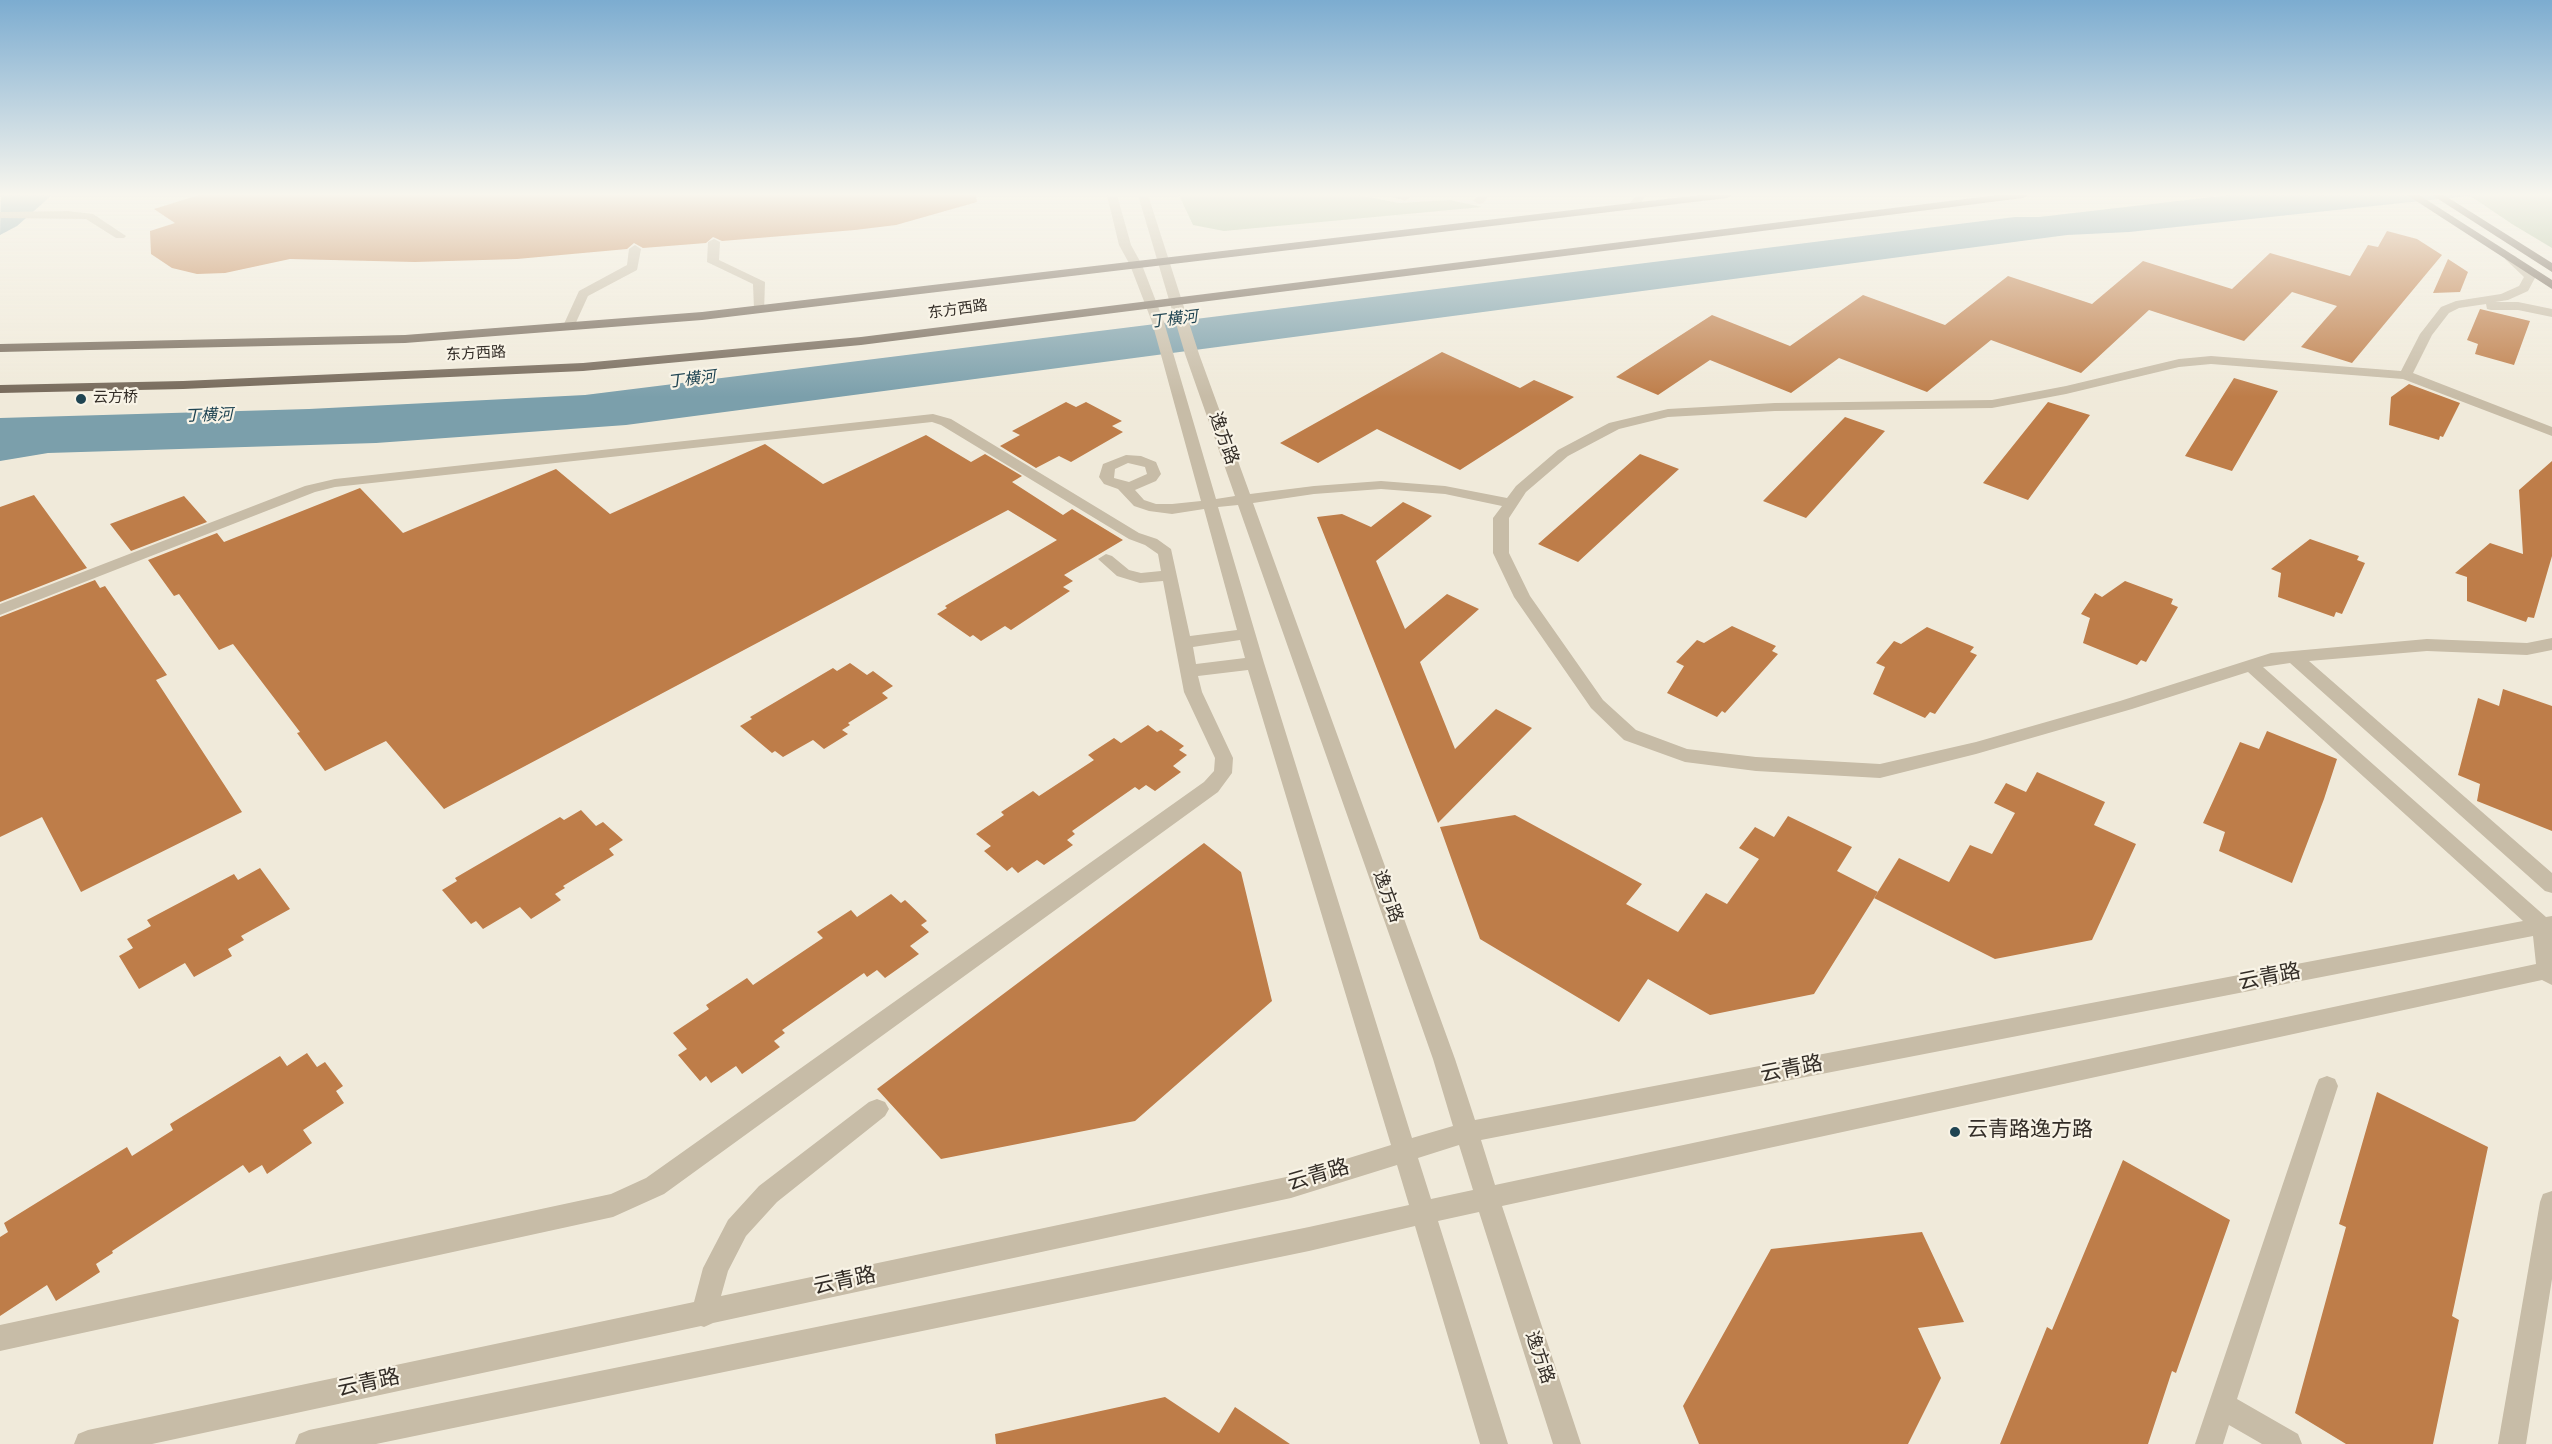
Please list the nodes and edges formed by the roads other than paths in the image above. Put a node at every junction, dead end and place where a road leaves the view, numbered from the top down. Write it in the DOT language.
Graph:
graph roads {
  1 [pos="634,262"];
  2 [pos="714,262"];
  3 [pos="1155,262"];
  4 [pos="1165,262"];
  5 [pos="1480,262"];
  6 [pos="2515,262"];
  7 [pos="2516,262"];
  8 [pos="1136,265"];
  9 [pos="2552,285"];
  10 [pos="1176,300"];
  11 [pos="1152,303"];
  12 [pos="759,309"];
  13 [pos="2445,310"];
  14 [pos="2552,313"];
  15 [pos="568,326"];
  16 [pos="0,348"];
  17 [pos="2405,375"];
  18 [pos="0,389"];
  19 [pos="2552,432"];
  20 [pos="1123,486"];
  21 [pos="1244,499"];
  22 [pos="1511,503"];
  23 [pos="1209,505"];
  24 [pos="1106,559"];
  25 [pos="1169,575"];
  26 [pos="0,610"];
  27 [pos="1247,634"];
  28 [pos="1183,643"];
  29 [pos="2552,645"];
  30 [pos="2294,657"];
  31 [pos="1255,663"];
  32 [pos="2250,665"];
  33 [pos="1189,671"];
  34 [pos="2552,885"];
  35 [pos="2547,925"];
  36 [pos="2550,972"];
  37 [pos="2327,1086"];
  38 [pos="877,1109"];
  39 [pos="1468,1132"];
  40 [pos="1403,1152"];
  41 [pos="1488,1198"];
  42 [pos="2552,1202"];
  43 [pos="1422,1213"];
  44 [pos="704,1314"];
  45 [pos="0,1338"];
  46 [pos="2222,1405"];
  47 [pos="88,1444"];
  48 [pos="309,1444"];
  49 [pos="1494,1444"];
  50 [pos="1567,1444"];
  51 [pos="2209,1444"];
  52 [pos="2288,1444"];
  53 [pos="2512,1444"];
  1 -- 15 [label="street"];
  2 -- 12 [label="street"];
  3 -- 8 [label="main road, 东方西路"];
  4 -- 10 [label="street, 逸方路"];
  5 -- 10 [label="main road, 东方西路"];
  6 -- 13 [label="street"];
  7 -- 9 [label="main road"];
  8 -- 11 [label="street"];
  8 -- 12 [label="main road, 东方西路"];
  10 -- 11 [label="main road, 东方西路"];
  10 -- 21 [label="street, 逸方路"];
  11 -- 18 [label="main road, 东方西路"];
  11 -- 23 [label="street, 逸方路"];
  12 -- 15 [label="main road, 东方西路"];
  13 -- 14 [label="street"];
  13 -- 17 [label="street"];
  15 -- 16 [label="main road, 东方西路"];
  17 -- 19 [label="street"];
  17 -- 22 [label="street"];
  20 -- 23 [label="street"];
  21 -- 22 [label="street"];
  21 -- 23 [label="street"];
  21 -- 39 [label="street, 逸方路"];
  22 -- 32 [label="street"];
  23 -- 27 [label="street, 逸方路"];
  24 -- 25 [label="street"];
  25 -- 26 [label="street"];
  25 -- 28 [label="street"];
  27 -- 28 [label="street"];
  27 -- 31 [label="street, 逸方路"];
  28 -- 33 [label="street"];
  29 -- 30 [label="street"];
  30 -- 32 [label="street"];
  30 -- 34 [label="street"];
  31 -- 33 [label="street"];
  31 -- 40 [label="street, 逸方路"];
  32 -- 35 [label="street"];
  33 -- 45 [label="street"];
  35 -- 36 [label="street"];
  35 -- 39 [label="street, 云青路"];
  36 -- 41 [label="street"];
  37 -- 46 [label="street"];
  38 -- 44 [label="street"];
  39 -- 40 [label="street, 云青路"];
  39 -- 41 [label="street, 逸方路"];
  40 -- 43 [label="street, 逸方路"];
  40 -- 44 [label="street, 云青路"];
  41 -- 43 [label="street"];
  41 -- 50 [label="street, 逸方路"];
  42 -- 53 [label="street"];
  43 -- 48 [label="street"];
  43 -- 49 [label="street, 逸方路"];
  44 -- 47 [label="street, 云青路"];
  46 -- 51 [label="street"];
  46 -- 52 [label="street"];
}
